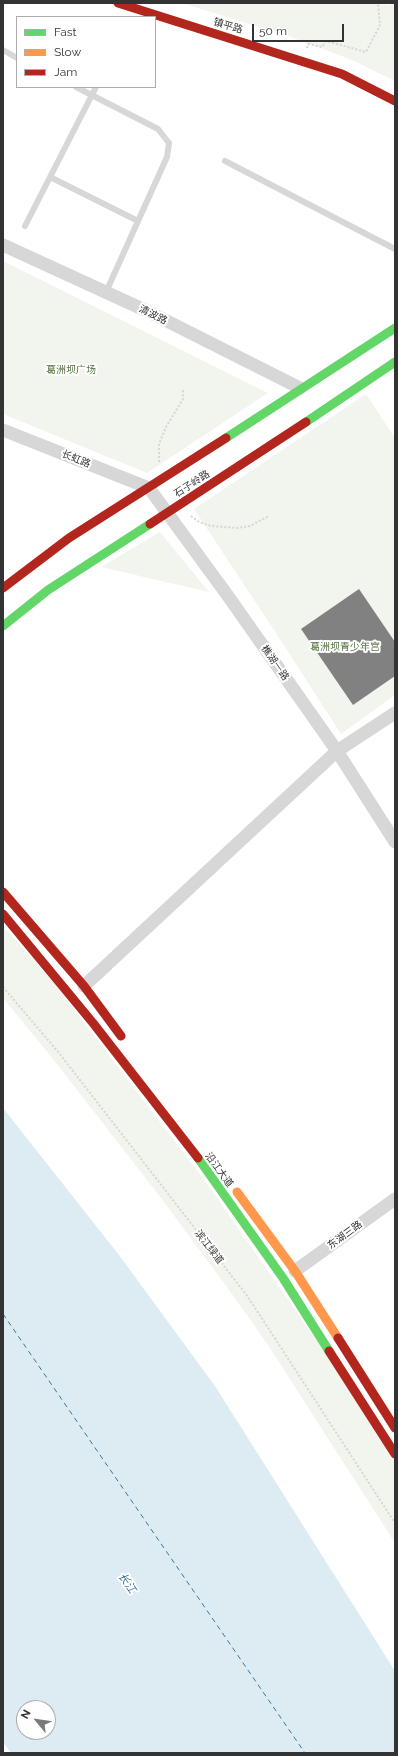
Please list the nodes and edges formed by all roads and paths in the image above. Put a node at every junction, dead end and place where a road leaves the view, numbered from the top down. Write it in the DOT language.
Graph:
graph roads {
  1 [pos="118,3"];
  2 [pos="378,3"];
  3 [pos="3,50"];
  4 [pos="16,57"];
  5 [pos="303,61"];
  6 [pos="78,88"];
  7 [pos="95,88"];
  8 [pos="92,94"];
  9 [pos="395,101"];
  10 [pos="225,161"];
  11 [pos="50,177"];
  12 [pos="138,221"];
  13 [pos="25,226"];
  14 [pos="3,245"];
  15 [pos="395,249"];
  16 [pos="106,292"];
  17 [pos="395,328"];
  18 [pos="395,362"];
  19 [pos="300,388"];
  20 [pos="3,430"];
  21 [pos="149,488"];
  22 [pos="167,513"];
  23 [pos="3,588"];
  24 [pos="3,626"];
  25 [pos="395,713"];
  26 [pos="337,751"];
  27 [pos="395,842"];
  28 [pos="3,892"];
  29 [pos="3,914"];
  30 [pos="3,986"];
  31 [pos="84,986"];
  32 [pos="126,1044"];
  33 [pos="231,1183"];
  34 [pos="395,1198"];
  35 [pos="296,1271"];
  36 [pos="395,1428"];
  37 [pos="395,1454"];
  38 [pos="395,1523"];
  1 -- 5 [label="main road, 镇平路"];
  2 -- 5 [label="path"];
  3 -- 4 [label="lane"];
  5 -- 9 [label="main road, 镇平路"];
  6 -- 8 [label="lane"];
  7 -- 8 [label="lane"];
  8 -- 11 [label="lane"];
  8 -- 12 [label="lane"];
  10 -- 15 [label="lane"];
  11 -- 12 [label="lane"];
  11 -- 13 [label="lane"];
  12 -- 16 [label="lane"];
  14 -- 16 [label="street, 清波路"];
  16 -- 19 [label="street, 清波路"];
  17 -- 19 [label="main road, 石子岭路"];
  18 -- 22 [label="main road, 石子岭路"];
  19 -- 21 [label="main road, 石子岭路"];
  20 -- 21 [label="street, 长虹路"];
  21 -- 22 [label="street, 樵湖一路"];
  21 -- 23 [label="main road, 石子岭路"];
  22 -- 24 [label="main road, 石子岭路"];
  22 -- 26 [label="street, 樵湖一路"];
  25 -- 26 [label="street"];
  26 -- 27 [label="street, 樵湖一路"];
  26 -- 31 [label="street"];
  28 -- 31 [label="main road"];
  29 -- 37 [label="main road, 沿江大道"];
  30 -- 38 [label="path, 滨江绿道"];
  31 -- 32 [label="main road"];
  33 -- 35 [label="main road, 沿江大道"];
  34 -- 35 [label="street, 东湖三路"];
  35 -- 36 [label="main road, 沿江大道"];
}
